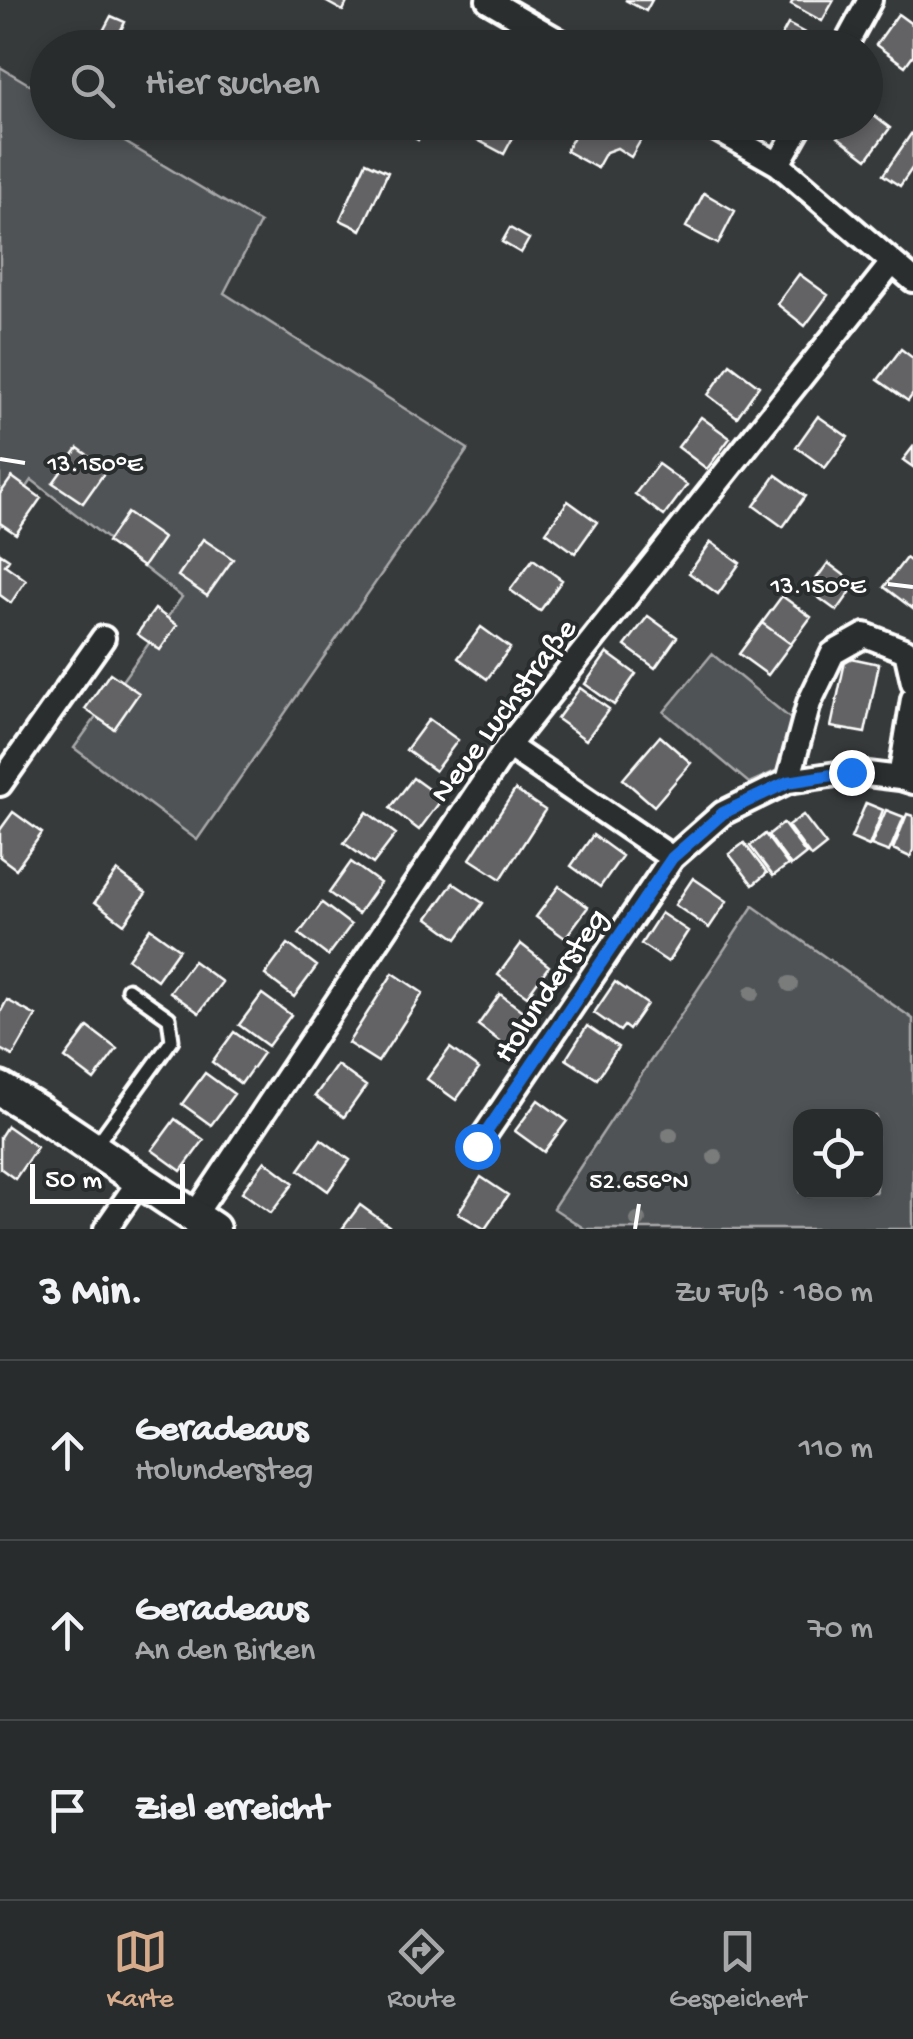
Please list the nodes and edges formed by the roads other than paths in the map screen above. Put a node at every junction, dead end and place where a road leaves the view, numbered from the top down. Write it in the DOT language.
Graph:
graph roads {
  1 [pos="488,0"];
  2 [pos="870,0"];
  3 [pos="540,30"];
  4 [pos="854,30"];
  5 [pos="736,140"];
  6 [pos="792,140"];
  7 [pos="778,164"];
  8 [pos="892,263"];
  9 [pos="913,280"];
  10 [pos="102,638"];
  11 [pos="913,682"];
  12 [pos="913,698"];
  13 [pos="508,746"];
  14 [pos="907,780"];
  15 [pos="788,782"];
  16 [pos="0,784"];
  17 [pos="672,858"];
  18 [pos="128,990"];
  19 [pos="0,1089"];
  20 [pos="477,1146"];
  21 [pos="93,1148"];
  22 [pos="140,1180"];
  23 [pos="203,1223"];
  24 [pos="106,1229"];
  1 -- 3 [label="street"];
  2 -- 4 [label="street"];
  5 -- 7 [label="street"];
  6 -- 7 [label="street"];
  7 -- 8 [label="street"];
  8 -- 9 [label="street"];
  8 -- 13 [label="street, Neue Luchstraße"];
  10 -- 16 [label="street"];
  11 -- 15 [label="street"];
  12 -- 14 [label="street"];
  13 -- 17 [label="street"];
  13 -- 23 [label="street, Neue Luchstraße"];
  14 -- 15 [label="street, Holundersteg"];
  15 -- 17 [label="street, Holundersteg"];
  17 -- 20 [label="street, Holundersteg"];
  18 -- 21 [label="lane"];
  19 -- 21 [label="main road"];
  21 -- 22 [label="main road"];
  22 -- 23 [label="main road"];
  22 -- 24 [label="street"];
}
